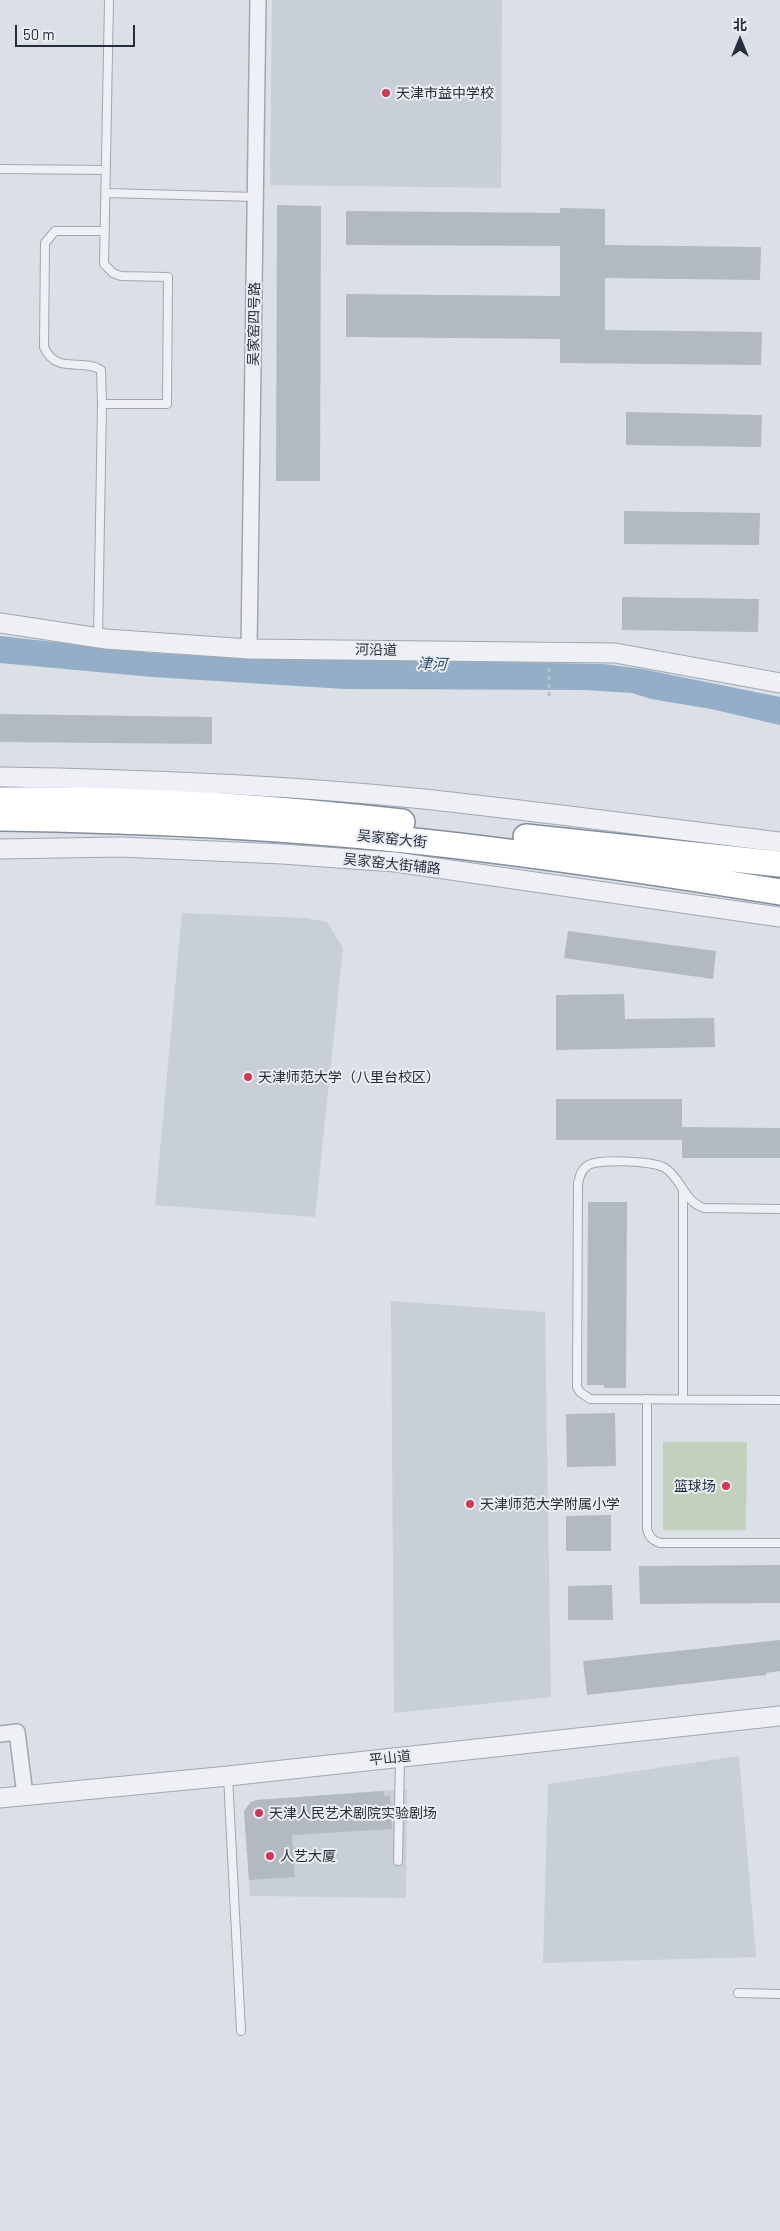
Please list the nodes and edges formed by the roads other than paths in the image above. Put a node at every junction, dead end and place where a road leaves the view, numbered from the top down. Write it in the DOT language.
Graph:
graph roads {
  1 [pos="108,0"];
  2 [pos="258,0"];
  3 [pos="0,169"];
  4 [pos="106,170"];
  5 [pos="106,193"];
  6 [pos="256,197"];
  7 [pos="105,231"];
  8 [pos="102,404"];
  9 [pos="0,623"];
  10 [pos="98,638"];
  11 [pos="250,648"];
  12 [pos="780,683"];
  13 [pos="0,777"];
  14 [pos="0,800"];
  15 [pos="0,818"];
  16 [pos="780,842"];
  17 [pos="0,849"];
  18 [pos="584,853"];
  19 [pos="780,864"];
  20 [pos="780,879"];
  21 [pos="705,880"];
  22 [pos="780,892"];
  23 [pos="780,917"];
  24 [pos="683,1190"];
  25 [pos="780,1209"];
  26 [pos="647,1399"];
  27 [pos="683,1399"];
  28 [pos="780,1400"];
  29 [pos="780,1543"];
  30 [pos="780,1716"];
  31 [pos="0,1734"];
  32 [pos="400,1757"];
  33 [pos="228,1776"];
  34 [pos="25,1795"];
  35 [pos="0,1798"];
  36 [pos="398,1861"];
  37 [pos="738,1993"];
  38 [pos="780,1994"];
  39 [pos="241,2031"];
  1 -- 4 [label="lane"];
  2 -- 6 [label="street, 吴家窑四号路"];
  3 -- 4 [label="lane"];
  4 -- 5 [label="lane"];
  5 -- 6 [label="lane"];
  5 -- 7 [label="lane"];
  6 -- 11 [label="street, 吴家窑四号路"];
  7 -- 8 [label="lane"];
  7 -- 8 [label="lane"];
  8 -- 10 [label="lane"];
  9 -- 10 [label="street, 河沿道"];
  10 -- 11 [label="street, 河沿道"];
  11 -- 12 [label="street, 河沿道"];
  13 -- 16 [label="street"];
  14 -- 18 [label="highway, 吴家窑大街"];
  15 -- 18 [label="highway, 吴家窑大街"];
  17 -- 23 [label="street, 吴家窑大街辅路"];
  18 -- 19 [label="highway, 吴家窑大街"];
  18 -- 21 [label="highway, 吴家窑大街"];
  20 -- 21 [label="highway"];
  21 -- 22 [label="highway, 吴家窑大街"];
  24 -- 25 [label="lane"];
  24 -- 26 [label="lane"];
  24 -- 27 [label="lane"];
  26 -- 27 [label="lane"];
  26 -- 29 [label="lane"];
  27 -- 28 [label="lane"];
  30 -- 32 [label="street, 平山道"];
  31 -- 34 [label="street"];
  32 -- 33 [label="street, 平山道"];
  32 -- 36 [label="lane"];
  33 -- 34 [label="street, 平山道"];
  33 -- 39 [label="lane"];
  34 -- 35 [label="street, 平山道"];
  37 -- 38 [label="lane"];
}
